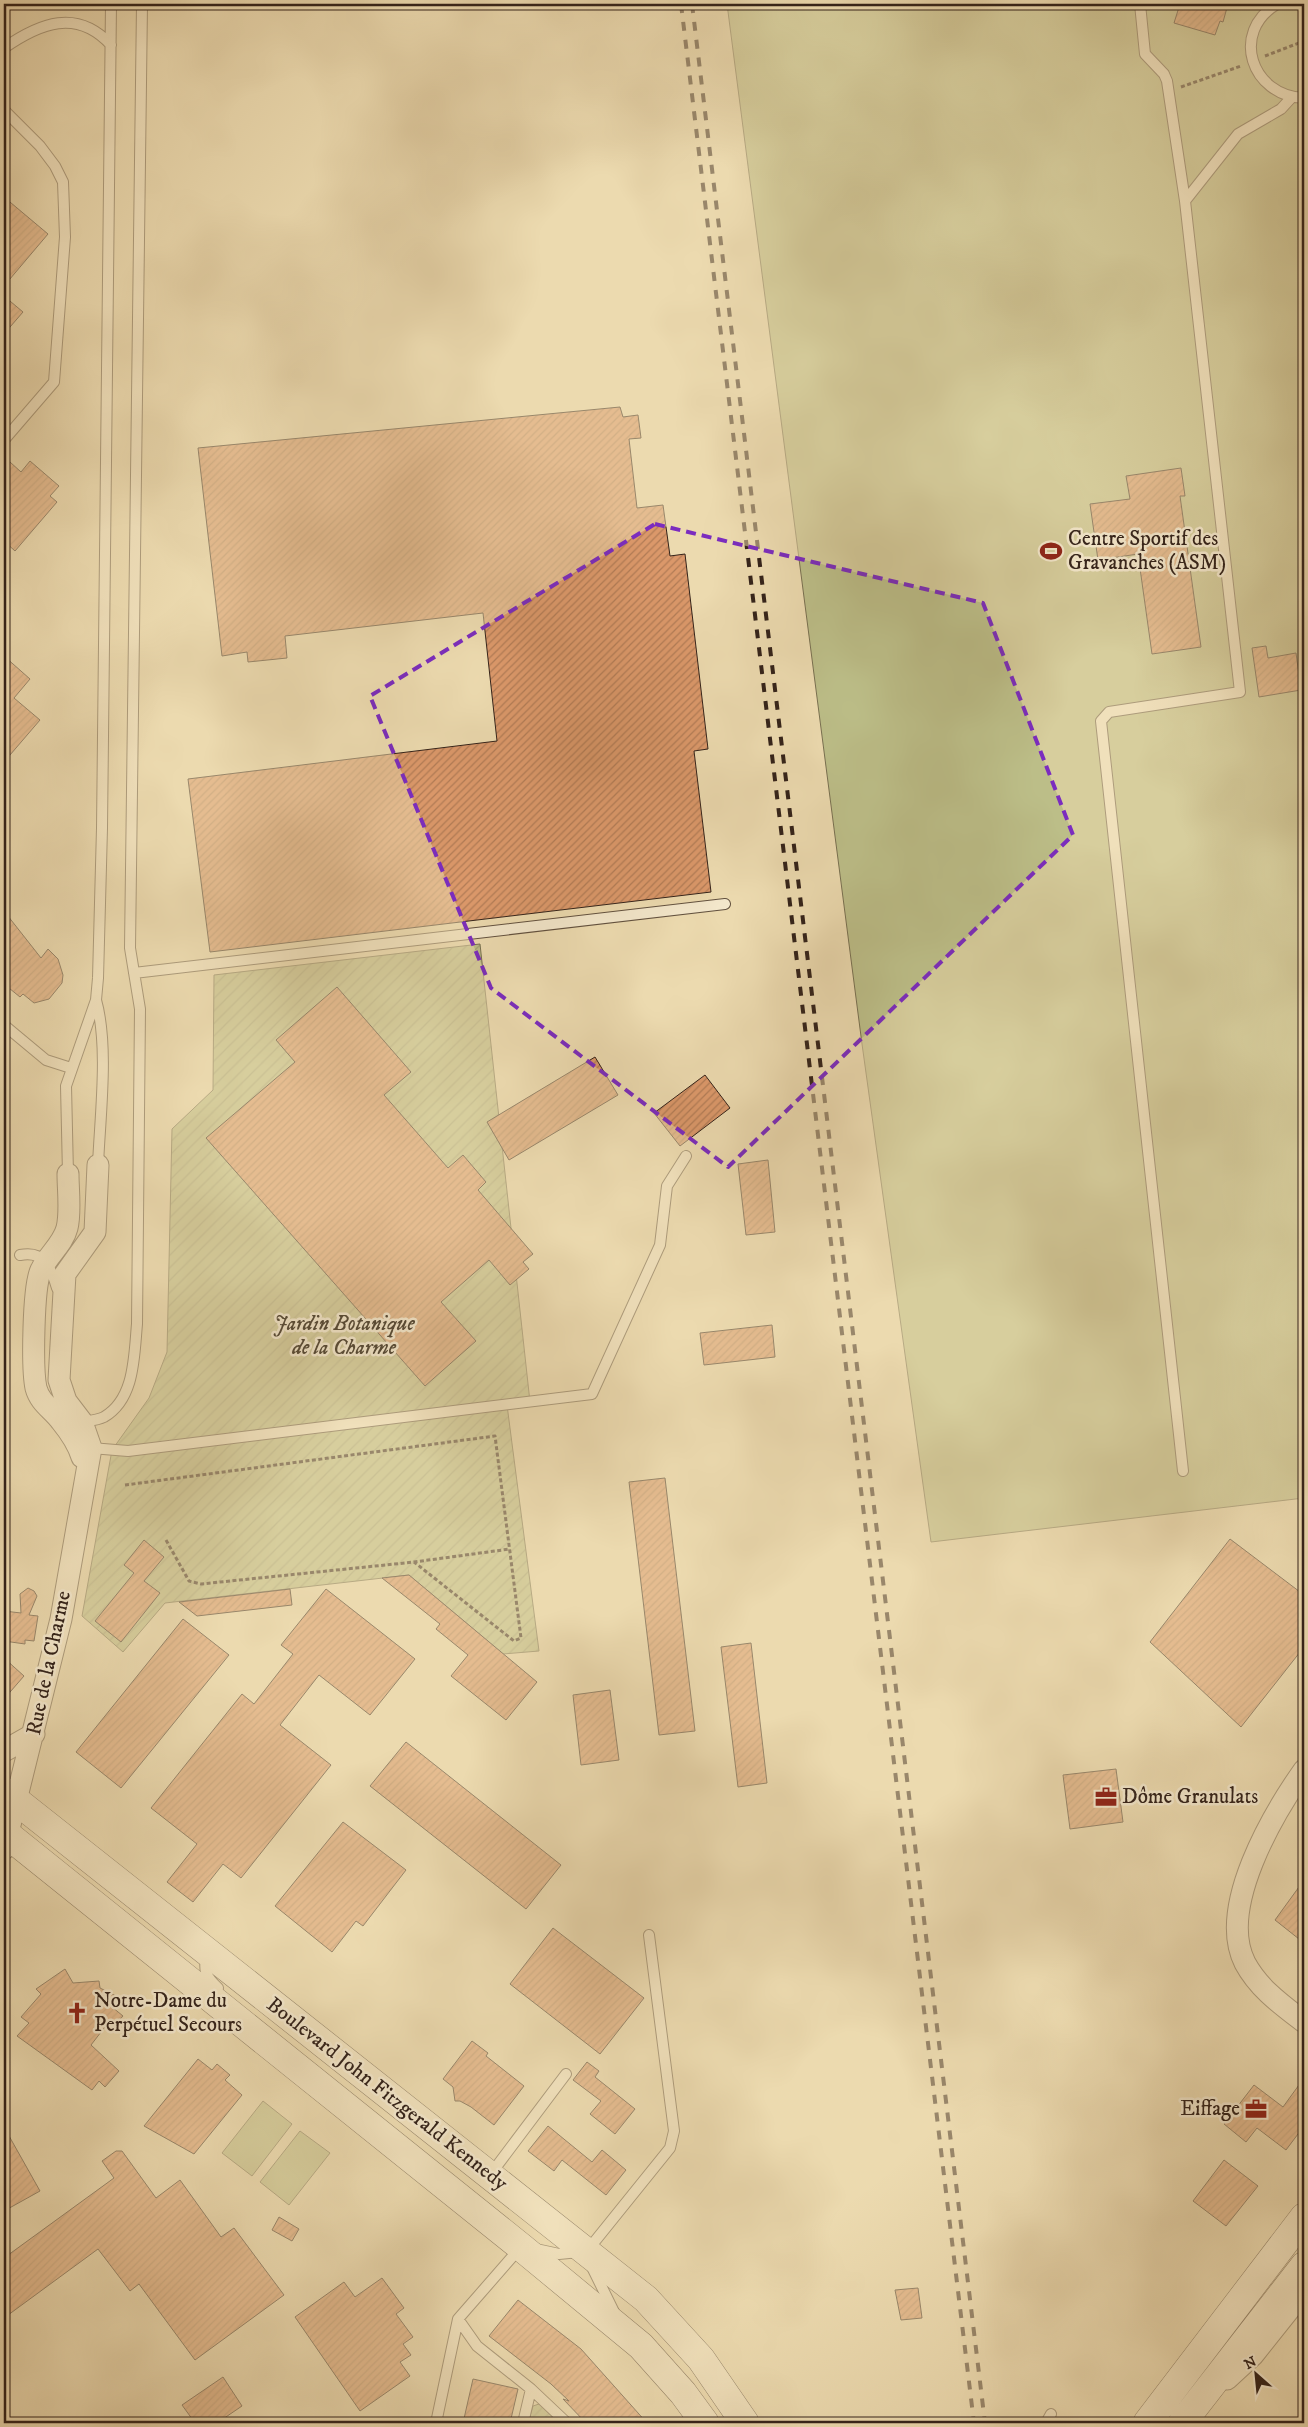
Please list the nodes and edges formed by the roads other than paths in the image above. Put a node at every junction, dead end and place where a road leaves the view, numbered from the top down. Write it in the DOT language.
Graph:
graph roads {
  1 [pos="111,4"];
  2 [pos="142,4"];
  3 [pos="1140,4"];
  4 [pos="1276,4"];
  5 [pos="111,46"];
  6 [pos="4,48"];
  7 [pos="1292,97"];
  8 [pos="1304,98"];
  9 [pos="4,110"];
  10 [pos="1185,201"];
  11 [pos="4,440"];
  12 [pos="725,904"];
  13 [pos="134,973"];
  14 [pos="96,1000"];
  15 [pos="4,1025"];
  16 [pos="71,1068"];
  17 [pos="686,1156"];
  18 [pos="98,1165"];
  19 [pos="68,1174"];
  20 [pos="20,1255"];
  21 [pos="46,1262"];
  22 [pos="63,1306"];
  23 [pos="82,1422"];
  24 [pos="91,1448"];
  25 [pos="1182,1471"];
  26 [pos="86,1476"];
  27 [pos="34,1734"];
  28 [pos="4,1751"];
  29 [pos="1304,1770"];
  30 [pos="10,1796"];
  31 [pos="5,1839"];
  32 [pos="649,1936"];
  33 [pos="207,1952"];
  34 [pos="224,1994"];
  35 [pos="1304,2022"];
  36 [pos="566,2074"];
  37 [pos="490,2175"];
  38 [pos="1304,2217"];
  39 [pos="521,2247"];
  40 [pos="587,2251"];
  41 [pos="1304,2266"];
  42 [pos="1304,2291"];
  43 [pos="458,2320"];
  44 [pos="622,2330"];
  45 [pos="531,2389"];
  46 [pos="1204,2395"];
  47 [pos="1051,2414"];
  48 [pos="436,2423"];
  49 [pos="523,2423"];
  50 [pos="567,2423"];
  51 [pos="705,2423"];
  52 [pos="745,2423"];
  53 [pos="1046,2423"];
  54 [pos="1147,2423"];
  55 [pos="1182,2423"];
  1 -- 5 [label="lane"];
  2 -- 13 [label="lane"];
  3 -- 10 [label="lane"];
  4 -- 7 [label="lane"];
  5 -- 6 [label="lane"];
  5 -- 14 [label="lane"];
  7 -- 8 [label="lane"];
  7 -- 10 [label="lane"];
  9 -- 11 [label="lane"];
  10 -- 25 [label="lane"];
  12 -- 13 [label="lane"];
  13 -- 23 [label="lane"];
  14 -- 16 [label="lane"];
  14 -- 18 [label="lane"];
  15 -- 16 [label="lane"];
  16 -- 19 [label="lane"];
  17 -- 24 [label="lane"];
  18 -- 22 [label="street, Rue de la Charme"];
  19 -- 21 [label="street, Rue de la Charme"];
  20 -- 21 [label="lane"];
  21 -- 22 [label="lane"];
  21 -- 26 [label="street, Rue de la Charme"];
  22 -- 23 [label="street, Rue de la Charme"];
  23 -- 24 [label="street, Rue de la Charme"];
  24 -- 26 [label="street, Rue de la Charme"];
  26 -- 27 [label="street, Rue de la Charme"];
  27 -- 28 [label="street"];
  27 -- 30 [label="street, Rue de la Charme"];
  29 -- 35 [label="street"];
  30 -- 31 [label="street, Rue de la Charme"];
  30 -- 33 [label="main road, Boulevard John Fitzgerald Kennedy"];
  31 -- 39 [label="main road, Boulevard John Fitzgerald Kennedy"];
  32 -- 40 [label="lane"];
  33 -- 34 [label="lane"];
  33 -- 37 [label="main road, Boulevard John Fitzgerald Kennedy"];
  36 -- 37 [label="lane"];
  37 -- 40 [label="main road, Boulevard John Fitzgerald Kennedy"];
  38 -- 54 [label="main road"];
  39 -- 40 [label="lane"];
  39 -- 43 [label="lane"];
  39 -- 44 [label="main road, Boulevard John Fitzgerald Kennedy"];
  40 -- 44 [label="lane"];
  40 -- 52 [label="main road, Boulevard John Fitzgerald Kennedy"];
  41 -- 46 [label="main road"];
  42 -- 46 [label="street"];
  43 -- 45 [label="lane"];
  43 -- 48 [label="lane"];
  44 -- 51 [label="main road, Boulevard John Fitzgerald Kennedy"];
  45 -- 49 [label="lane"];
  45 -- 50 [label="lane"];
  46 -- 55 [label="main road"];
  47 -- 53 [label="lane"];
}
